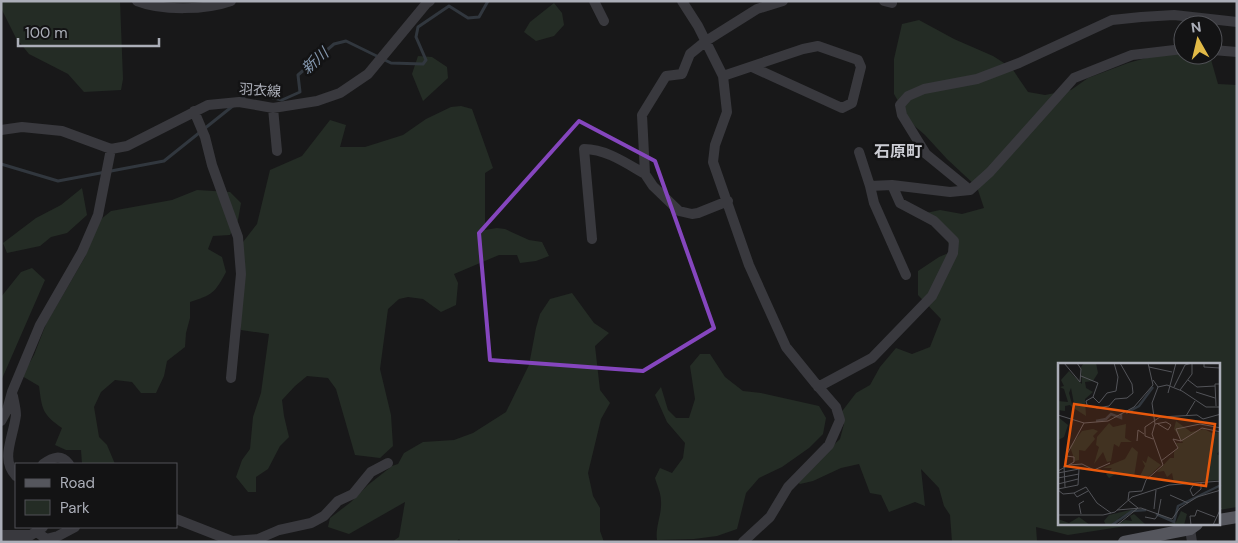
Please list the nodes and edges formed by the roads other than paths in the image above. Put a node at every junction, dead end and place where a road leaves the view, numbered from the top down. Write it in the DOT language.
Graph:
graph roads {
  1 [pos="138,1"];
  2 [pos="231,1"];
  3 [pos="430,1"];
  4 [pos="594,1"];
  5 [pos="682,1"];
  6 [pos="783,1"];
  7 [pos="604,21"];
  8 [pos="1237,22"];
  9 [pos="706,41"];
  10 [pos="1173,50"];
  11 [pos="1223,51"];
  12 [pos="1237,52"];
  13 [pos="752,67"];
  14 [pos="723,76"];
  15 [pos="273,108"];
  16 [pos="194,111"];
  17 [pos="1,130"];
  18 [pos="111,149"];
  19 [pos="277,150"];
  20 [pos="859,152"];
  21 [pos="644,174"];
  22 [pos="892,185"];
  23 [pos="870,186"];
  24 [pos="970,190"];
  25 [pos="728,201"];
  26 [pos="592,239"];
  27 [pos="906,275"];
  28 [pos="231,378"];
  29 [pos="818,388"];
  30 [pos="12,392"];
  31 [pos="1,421"];
  32 [pos="45,463"];
  33 [pos="68,463"];
  34 [pos="388,463"];
  35 [pos="15,475"];
  36 [pos="1237,517"];
  37 [pos="178,520"];
  38 [pos="1220,520"];
  39 [pos="1194,526"];
  40 [pos="73,528"];
  41 [pos="40,530"];
  42 [pos="1,534"];
  43 [pos="742,542"];
  44 [pos="1126,542"];
  45 [pos="1192,542"];
  1 -- 2 [label="street"];
  3 -- 15 [label="street, 羽衣線"];
  4 -- 7 [label="street"];
  5 -- 9 [label="street"];
  6 -- 9 [label="street"];
  8 -- 24 [label="street"];
  9 -- 14 [label="street"];
  9 -- 21 [label="street"];
  10 -- 24 [label="street"];
  11 -- 12 [label="street"];
  13 -- 13 [label="street"];
  13 -- 14 [label="street"];
  14 -- 25 [label="street"];
  15 -- 16 [label="street, 羽衣線"];
  15 -- 19 [label="street"];
  16 -- 18 [label="street, 羽衣線"];
  16 -- 28 [label="street"];
  17 -- 18 [label="street"];
  18 -- 30 [label="street"];
  20 -- 23 [label="street"];
  21 -- 25 [label="street"];
  21 -- 26 [label="street"];
  22 -- 23 [label="street"];
  22 -- 24 [label="street"];
  22 -- 29 [label="street"];
  23 -- 27 [label="street"];
  25 -- 29 [label="street"];
  29 -- 43 [label="street"];
  30 -- 31 [label="street"];
  30 -- 35 [label="street"];
  32 -- 33 [label="street"];
  34 -- 37 [label="street"];
  36 -- 38 [label="main road"];
  39 -- 44 [label="main road"];
  39 -- 45 [label="street"];
  40 -- 41 [label="street"];
  41 -- 42 [label="street"];
}
